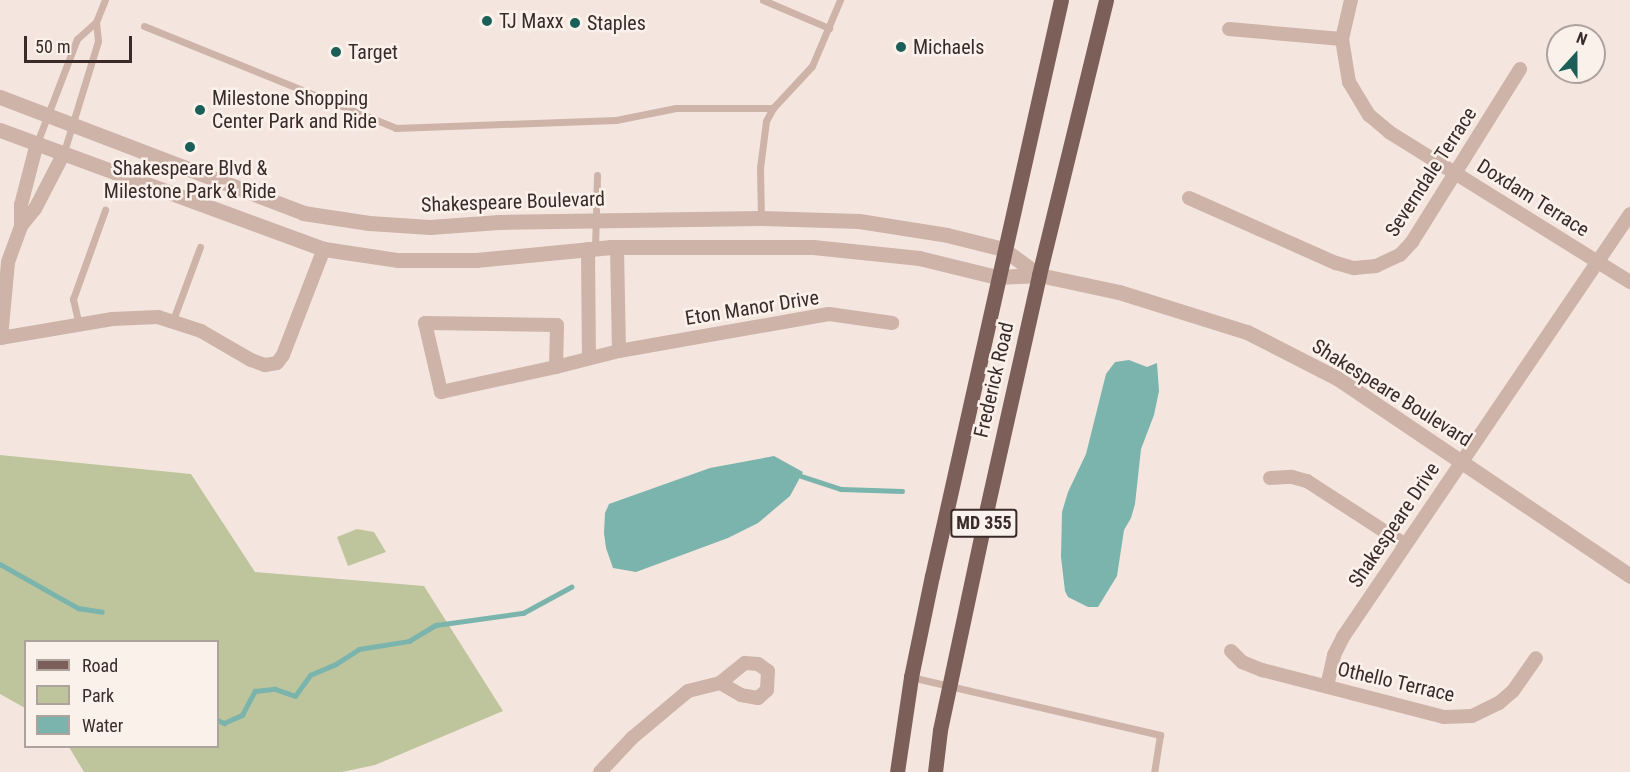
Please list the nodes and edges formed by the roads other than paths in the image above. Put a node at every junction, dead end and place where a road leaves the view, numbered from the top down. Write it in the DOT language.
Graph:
graph roads {
  1 [pos="105,0"];
  2 [pos="763,0"];
  3 [pos="840,0"];
  4 [pos="1061,0"];
  5 [pos="1106,0"];
  6 [pos="1351,0"];
  7 [pos="96,22"];
  8 [pos="144,26"];
  9 [pos="829,28"];
  10 [pos="1229,29"];
  11 [pos="1342,39"];
  12 [pos="1520,69"];
  13 [pos="0,97"];
  14 [pos="773,108"];
  15 [pos="47,115"];
  16 [pos="73,125"];
  17 [pos="0,129"];
  18 [pos="36,143"];
  19 [pos="63,155"];
  20 [pos="1455,173"];
  21 [pos="597,175"];
  22 [pos="1190,198"];
  23 [pos="105,210"];
  24 [pos="1630,214"];
  25 [pos="761,218"];
  26 [pos="596,221"];
  27 [pos="21,226"];
  28 [pos="200,247"];
  29 [pos="617,248"];
  30 [pos="324,249"];
  31 [pos="592,249"];
  32 [pos="1003,249"];
  33 [pos="1596,260"];
  34 [pos="1039,275"];
  35 [pos="997,277"];
  36 [pos="1630,282"];
  37 [pos="2,287"];
  38 [pos="172,320"];
  39 [pos="892,323"];
  40 [pos="79,325"];
  41 [pos="0,338"];
  42 [pos="619,351"];
  43 [pos="589,357"];
  44 [pos="556,367"];
  45 [pos="1460,461"];
  46 [pos="1270,478"];
  47 [pos="1404,544"];
  48 [pos="1630,576"];
  49 [pos="1231,651"];
  50 [pos="1536,658"];
  51 [pos="911,676"];
  52 [pos="720,683"];
  53 [pos="949,686"];
  54 [pos="1327,686"];
  55 [pos="602,771"];
  56 [pos="897,772"];
  57 [pos="935,772"];
  58 [pos="1154,772"];
  1 -- 7 [label="lane"];
  2 -- 9 [label="lane"];
  3 -- 9 [label="lane"];
  4 -- 32 [label="main road, Frederick Road / MD 355"];
  5 -- 34 [label="main road, Frederick Road / MD 355"];
  6 -- 11 [label="street, Doxdam Terrace"];
  7 -- 15 [label="lane"];
  7 -- 16 [label="lane"];
  8 -- 14 [label="lane"];
  9 -- 14 [label="lane"];
  10 -- 11 [label="street"];
  11 -- 20 [label="street, Doxdam Terrace"];
  12 -- 20 [label="street, Severndale Terrace"];
  13 -- 15 [label="street, Shakespeare Boulevard"];
  14 -- 25 [label="lane"];
  15 -- 16 [label="street, Shakespeare Boulevard"];
  15 -- 18 [label="lane"];
  16 -- 19 [label="lane"];
  16 -- 26 [label="street, Shakespeare Boulevard"];
  17 -- 18 [label="street, Shakespeare Boulevard"];
  18 -- 19 [label="street, Shakespeare Boulevard"];
  18 -- 27 [label="street"];
  19 -- 27 [label="street"];
  19 -- 30 [label="street, Shakespeare Boulevard"];
  20 -- 22 [label="street, Severndale Terrace"];
  20 -- 33 [label="street, Doxdam Terrace"];
  21 -- 26 [label="lane"];
  23 -- 40 [label="lane"];
  24 -- 33 [label="street, Shakespeare Drive"];
  25 -- 26 [label="street, Shakespeare Boulevard"];
  25 -- 32 [label="street, Shakespeare Boulevard"];
  26 -- 31 [label="lane"];
  27 -- 37 [label="street"];
  28 -- 38 [label="lane"];
  29 -- 31 [label="street, Shakespeare Boulevard"];
  29 -- 35 [label="street, Shakespeare Boulevard"];
  29 -- 42 [label="street"];
  30 -- 31 [label="street, Shakespeare Boulevard"];
  30 -- 38 [label="street"];
  31 -- 43 [label="street"];
  32 -- 34 [label="street, Shakespeare Boulevard"];
  32 -- 35 [label="main road, Frederick Road / MD 355"];
  33 -- 36 [label="street, Doxdam Terrace"];
  33 -- 45 [label="street, Shakespeare Drive"];
  34 -- 35 [label="street, Shakespeare Boulevard"];
  34 -- 45 [label="street, Shakespeare Boulevard"];
  34 -- 53 [label="main road, Frederick Road / MD 355"];
  35 -- 51 [label="main road, Frederick Road / MD 355"];
  37 -- 41 [label="street"];
  38 -- 40 [label="street"];
  39 -- 42 [label="street, Eton Manor Drive"];
  40 -- 41 [label="street"];
  42 -- 43 [label="street, Eton Manor Drive"];
  43 -- 44 [label="street, Eton Manor Drive"];
  44 -- 44 [label="street, Eton Manor Drive"];
  45 -- 47 [label="street, Shakespeare Drive"];
  45 -- 48 [label="street, Shakespeare Boulevard"];
  46 -- 47 [label="street"];
  47 -- 54 [label="street, Shakespeare Drive"];
  49 -- 54 [label="street, Othello Terrace"];
  50 -- 54 [label="street, Othello Terrace"];
  51 -- 53 [label="lane"];
  51 -- 56 [label="main road, Frederick Road / MD 355"];
  52 -- 55 [label="street"];
  53 -- 57 [label="main road, Frederick Road / MD 355"];
  53 -- 58 [label="lane"];
}
